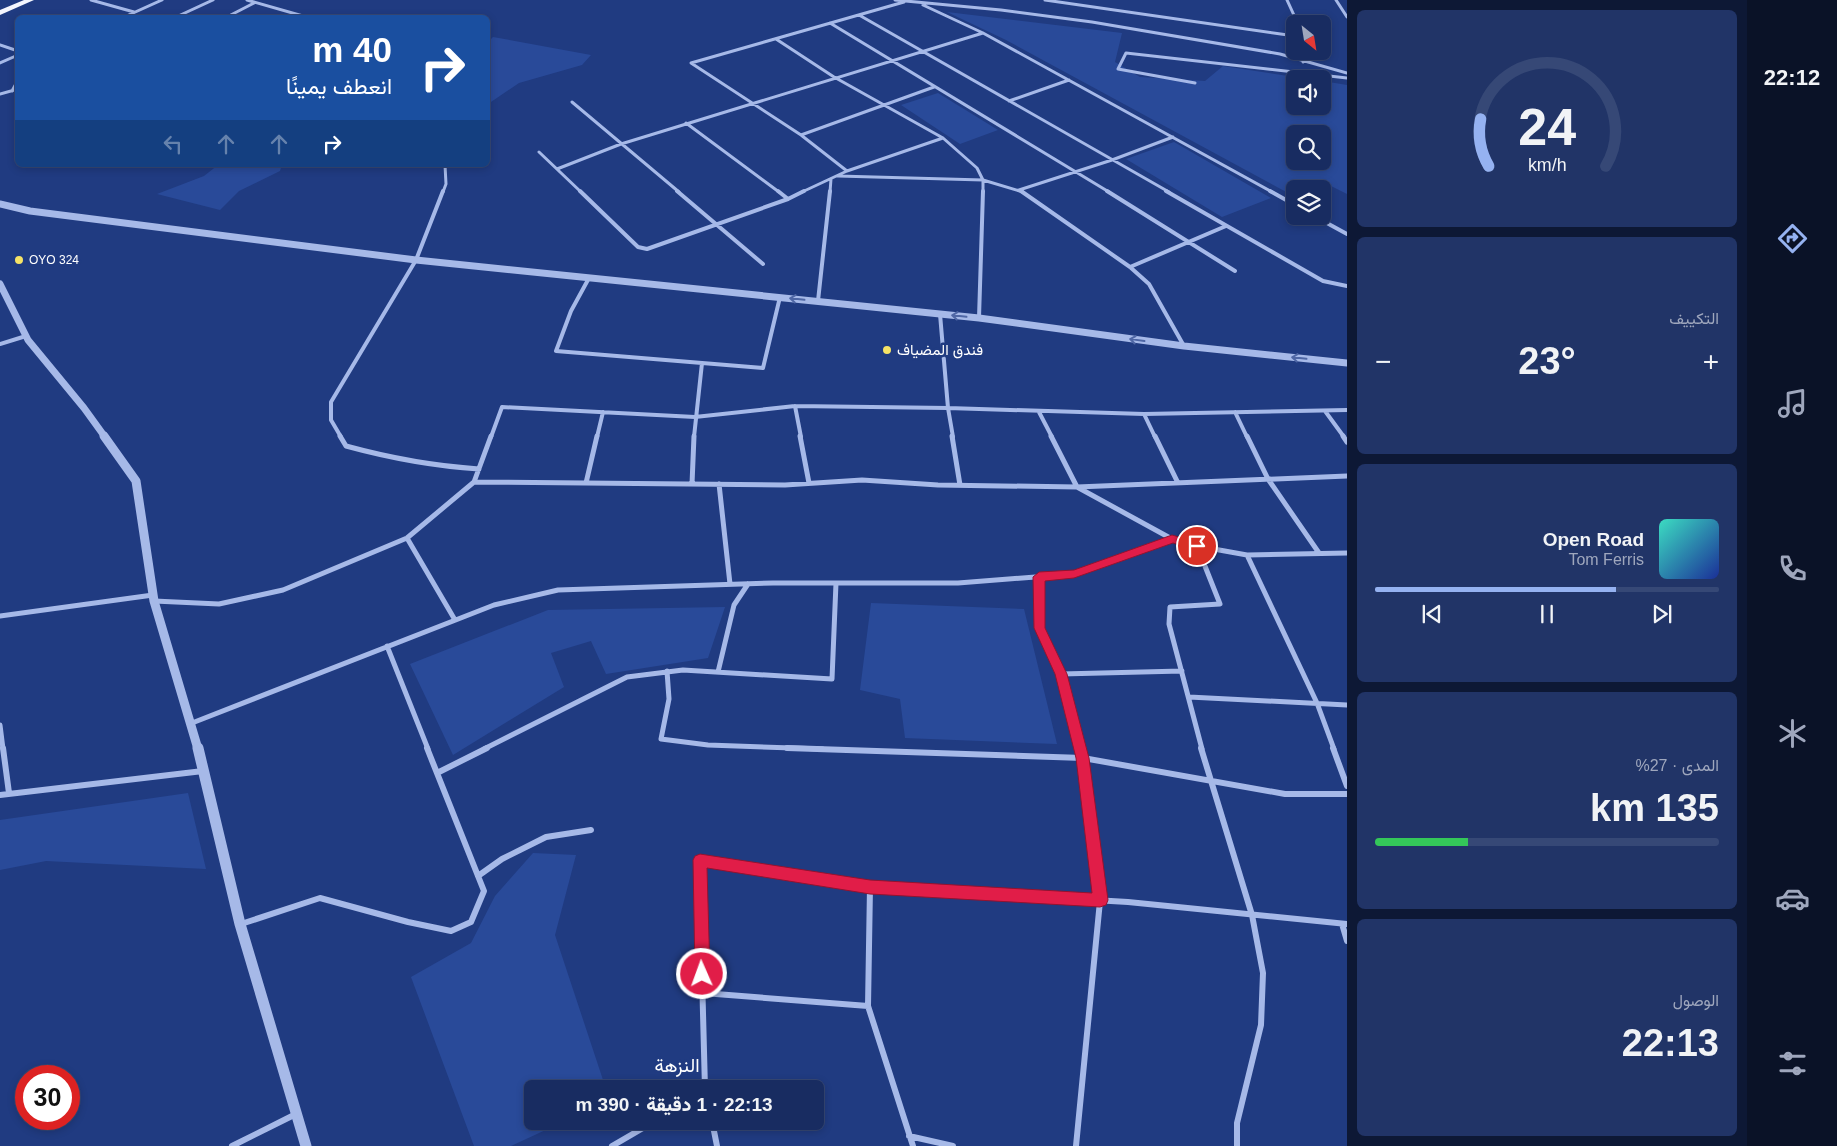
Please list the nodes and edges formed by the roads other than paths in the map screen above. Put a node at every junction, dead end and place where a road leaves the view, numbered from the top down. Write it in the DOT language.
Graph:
graph roads {
  1 [pos="11,0"];
  2 [pos="30,0"];
  3 [pos="91,0"];
  4 [pos="162,0"];
  5 [pos="213,0"];
  6 [pos="247,0"];
  7 [pos="895,0"];
  8 [pos="911,0"];
  9 [pos="1045,0"];
  10 [pos="1287,0"];
  11 [pos="1336,0"];
  12 [pos="906,2"];
  13 [pos="254,3"];
  14 [pos="918,3"];
  15 [pos="0,5"];
  16 [pos="134,12"];
  17 [pos="0,13"];
  18 [pos="128,15"];
  19 [pos="180,15"];
  20 [pos="231,15"];
  21 [pos="299,15"];
  22 [pos="859,15"];
  23 [pos="1294,15"];
  24 [pos="1347,17"];
  25 [pos="830,23"];
  26 [pos="983,33"];
  27 [pos="1286,35"];
  28 [pos="776,39"];
  29 [pos="0,45"];
  30 [pos="15,50"];
  31 [pos="922,51"];
  32 [pos="15,56"];
  33 [pos="890,60"];
  34 [pos="1303,62"];
  35 [pos="0,63"];
  36 [pos="1347,73"];
  37 [pos="834,77"];
  38 [pos="1347,78"];
  39 [pos="1069,80"];
  40 [pos="1194,83"];
  41 [pos="15,86"];
  42 [pos="934,87"];
  43 [pos="15,90"];
  44 [pos="12,91"];
  45 [pos="0,94"];
  46 [pos="1009,101"];
  47 [pos="572,102"];
  48 [pos="751,102"];
  49 [pos="884,105"];
  50 [pos="686,123"];
  51 [pos="801,135"];
  52 [pos="1172,137"];
  53 [pos="943,138"];
  54 [pos="621,144"];
  55 [pos="539,152"];
  56 [pos="1112,160"];
  57 [pos="445,167"];
  58 [pos="557,169"];
  59 [pos="848,171"];
  60 [pos="1076,173"];
  61 [pos="838,176"];
  62 [pos="831,178"];
  63 [pos="983,180"];
  64 [pos="1019,190"];
  65 [pos="788,199"];
  66 [pos="1286,201"];
  67 [pos="0,204"];
  68 [pos="716,224"];
  69 [pos="1330,225"];
  70 [pos="1226,226"];
  71 [pos="1347,234"];
  72 [pos="1190,242"];
  73 [pos="416,260"];
  74 [pos="763,264"];
  75 [pos="1130,267"];
  76 [pos="1235,271"];
  77 [pos="589,278"];
  78 [pos="1347,286"];
  79 [pos="1,289"];
  80 [pos="780,297"];
  81 [pos="818,301"];
  82 [pos="940,314"];
  83 [pos="979,318"];
  84 [pos="26,336"];
  85 [pos="0,344"];
  86 [pos="1184,346"];
  87 [pos="702,363"];
  88 [pos="1347,363"];
  89 [pos="795,406"];
  90 [pos="948,408"];
  91 [pos="1325,410"];
  92 [pos="1347,410"];
  93 [pos="603,412"];
  94 [pos="1039,412"];
  95 [pos="1235,412"];
  96 [pos="1144,414"];
  97 [pos="695,417"];
  98 [pos="1347,442"];
  99 [pos="479,469"];
  100 [pos="1347,476"];
  101 [pos="1268,479"];
  102 [pos="474,482"];
  103 [pos="586,483"];
  104 [pos="808,483"];
  105 [pos="1178,483"];
  106 [pos="692,484"];
  107 [pos="719,484"];
  108 [pos="960,485"];
  109 [pos="1077,487"];
  110 [pos="407,538"];
  111 [pos="1172,539"];
  112 [pos="1197,546"];
  113 [pos="1319,552"];
  114 [pos="1347,553"];
  115 [pos="1247,555"];
  116 [pos="1039,577"];
  117 [pos="836,583"];
  118 [pos="730,584"];
  119 [pos="748,584"];
  120 [pos="153,598"];
  121 [pos="0,616"];
  122 [pos="456,620"];
  123 [pos="388,646"];
  124 [pos="1182,671"];
  125 [pos="667,672"];
  126 [pos="718,672"];
  127 [pos="1061,674"];
  128 [pos="1189,698"];
  129 [pos="1317,703"];
  130 [pos="1347,705"];
  131 [pos="192,723"];
  132 [pos="0,725"];
  133 [pos="1083,758"];
  134 [pos="203,771"];
  135 [pos="437,773"];
  136 [pos="1210,781"];
  137 [pos="1347,786"];
  138 [pos="9,793"];
  139 [pos="1347,794"];
  140 [pos="0,795"];
  141 [pos="591,830"];
  142 [pos="478,876"];
  143 [pos="870,887"];
  144 [pos="1100,900"];
  145 [pos="1252,914"];
  146 [pos="240,924"];
  147 [pos="1344,924"];
  148 [pos="1347,941"];
  149 [pos="703,993"];
  150 [pos="868,1006"];
  151 [pos="705,1080"];
  152 [pos="297,1113"];
  153 [pos="640,1130"];
  154 [pos="714,1130"];
  155 [pos="908,1136"];
  156 [pos="232,1146"];
  157 [pos="306,1146"];
  158 [pos="612,1146"];
  159 [pos="717,1146"];
  160 [pos="913,1146"];
  161 [pos="953,1146"];
  162 [pos="1076,1146"];
  163 [pos="1237,1146"];
  1 -- 15 [label="highway"];
  2 -- 17 [label="highway"];
  3 -- 16 [label="street"];
  4 -- 16 [label="street"];
  5 -- 19 [label="street"];
  6 -- 13 [label="street"];
  7 -- 12 [label="street"];
  8 -- 12 [label="street"];
  9 -- 27 [label="street"];
  10 -- 23 [label="street"];
  11 -- 24 [label="street"];
  12 -- 14 [label="street"];
  12 -- 22 [label="street"];
  13 -- 20 [label="street"];
  13 -- 21 [label="street"];
  14 -- 26 [label="street"];
  14 -- 34 [label="street"];
  16 -- 18 [label="street"];
  22 -- 25 [label="street"];
  22 -- 31 [label="street"];
  25 -- 28 [label="street"];
  25 -- 33 [label="street"];
  26 -- 31 [label="street"];
  26 -- 39 [label="street"];
  28 -- 37 [label="street"];
  28 -- 48 [label="street"];
  29 -- 30 [label="street"];
  31 -- 33 [label="street"];
  31 -- 46 [label="street"];
  32 -- 35 [label="street"];
  33 -- 37 [label="street"];
  33 -- 42 [label="street"];
  34 -- 36 [label="street"];
  37 -- 48 [label="street"];
  37 -- 49 [label="street"];
  38 -- 40 [label="street"];
  39 -- 46 [label="street"];
  39 -- 52 [label="street"];
  41 -- 44 [label="street"];
  42 -- 49 [label="street"];
  42 -- 60 [label="street"];
  43 -- 44 [label="street"];
  44 -- 45 [label="street"];
  46 -- 56 [label="street"];
  47 -- 54 [label="street"];
  48 -- 50 [label="street"];
  48 -- 51 [label="street"];
  49 -- 51 [label="street"];
  49 -- 53 [label="street"];
  50 -- 54 [label="street"];
  50 -- 65 [label="street"];
  51 -- 59 [label="street"];
  52 -- 56 [label="street"];
  52 -- 66 [label="street"];
  53 -- 59 [label="street"];
  53 -- 63 [label="street"];
  54 -- 58 [label="street"];
  54 -- 68 [label="street"];
  55 -- 58 [label="street"];
  56 -- 60 [label="street"];
  56 -- 70 [label="street"];
  57 -- 73 [label="street"];
  58 -- 68 [label="street"];
  59 -- 61 [label="street"];
  60 -- 64 [label="street"];
  60 -- 72 [label="street"];
  61 -- 62 [label="street"];
  61 -- 63 [label="street"];
  62 -- 65 [label="street"];
  62 -- 81 [label="street"];
  63 -- 64 [label="street"];
  63 -- 83 [label="street"];
  64 -- 75 [label="street"];
  65 -- 68 [label="street"];
  67 -- 73 [label="street"];
  68 -- 74 [label="street"];
  69 -- 71 [label="street"];
  70 -- 72 [label="street"];
  70 -- 78 [label="street"];
  72 -- 75 [label="street"];
  72 -- 76 [label="street"];
  73 -- 77 [label="street"];
  73 -- 99 [label="street"];
  75 -- 86 [label="street"];
  77 -- 80 [label="street"];
  77 -- 87 [label="street"];
  79 -- 84 [label="street"];
  81 -- 80 [label="street, one-way"];
  80 -- 87 [label="street"];
  81 -- 82 [label="street"];
  83 -- 82 [label="street, one-way"];
  82 -- 90 [label="street"];
  86 -- 83 [label="street, one-way"];
  84 -- 85 [label="street"];
  84 -- 120 [label="street"];
  88 -- 86 [label="street, one-way"];
  87 -- 97 [label="street"];
  89 -- 90 [label="street"];
  89 -- 97 [label="street"];
  89 -- 104 [label="street"];
  90 -- 94 [label="street"];
  90 -- 108 [label="street"];
  91 -- 92 [label="street"];
  91 -- 95 [label="street"];
  91 -- 98 [label="street"];
  93 -- 97 [label="street"];
  93 -- 99 [label="street"];
  93 -- 103 [label="street"];
  94 -- 96 [label="street"];
  94 -- 109 [label="street"];
  95 -- 96 [label="street"];
  95 -- 101 [label="street"];
  96 -- 105 [label="street"];
  97 -- 106 [label="street"];
  99 -- 102 [label="street"];
  100 -- 101 [label="street"];
  101 -- 105 [label="street"];
  101 -- 113 [label="street"];
  102 -- 103 [label="street"];
  102 -- 110 [label="street"];
  103 -- 106 [label="street"];
  104 -- 107 [label="street"];
  104 -- 108 [label="street"];
  105 -- 109 [label="street"];
  106 -- 107 [label="street"];
  107 -- 118 [label="street"];
  108 -- 109 [label="street"];
  109 -- 111 [label="street"];
  110 -- 120 [label="street"];
  110 -- 122 [label="street"];
  111 -- 112 [label="street"];
  111 -- 116 [label="street"];
  112 -- 115 [label="street"];
  112 -- 124 [label="street"];
  113 -- 114 [label="street"];
  113 -- 115 [label="street"];
  115 -- 129 [label="street"];
  116 -- 117 [label="street"];
  116 -- 127 [label="street"];
  117 -- 119 [label="street"];
  117 -- 126 [label="street"];
  118 -- 119 [label="street"];
  118 -- 122 [label="street"];
  119 -- 126 [label="street"];
  120 -- 121 [label="street"];
  120 -- 131 [label="street"];
  122 -- 123 [label="street"];
  123 -- 131 [label="street"];
  123 -- 135 [label="street"];
  124 -- 127 [label="street"];
  124 -- 128 [label="street"];
  125 -- 126 [label="street"];
  125 -- 133 [label="street"];
  125 -- 135 [label="street"];
  127 -- 133 [label="street"];
  128 -- 129 [label="street"];
  128 -- 136 [label="street"];
  129 -- 130 [label="street"];
  129 -- 137 [label="street"];
  131 -- 134 [label="street"];
  132 -- 138 [label="street"];
  133 -- 136 [label="street"];
  133 -- 144 [label="street"];
  134 -- 138 [label="street"];
  134 -- 146 [label="street"];
  135 -- 142 [label="street"];
  136 -- 139 [label="street"];
  136 -- 145 [label="street"];
  138 -- 140 [label="street"];
  141 -- 142 [label="street"];
  142 -- 146 [label="street"];
  143 -- 144 [label="street"];
  143 -- 149 [label="street"];
  143 -- 150 [label="street"];
  144 -- 145 [label="street"];
  144 -- 162 [label="street"];
  145 -- 147 [label="street"];
  145 -- 163 [label="street"];
  146 -- 152 [label="street"];
  147 -- 148 [label="street"];
  149 -- 150 [label="street"];
  149 -- 151 [label="street"];
  150 -- 155 [label="street"];
  152 -- 156 [label="street"];
  152 -- 157 [label="street"];
  153 -- 158 [label="street"];
  154 -- 159 [label="street"];
  155 -- 160 [label="street"];
  155 -- 161 [label="street"];
}
